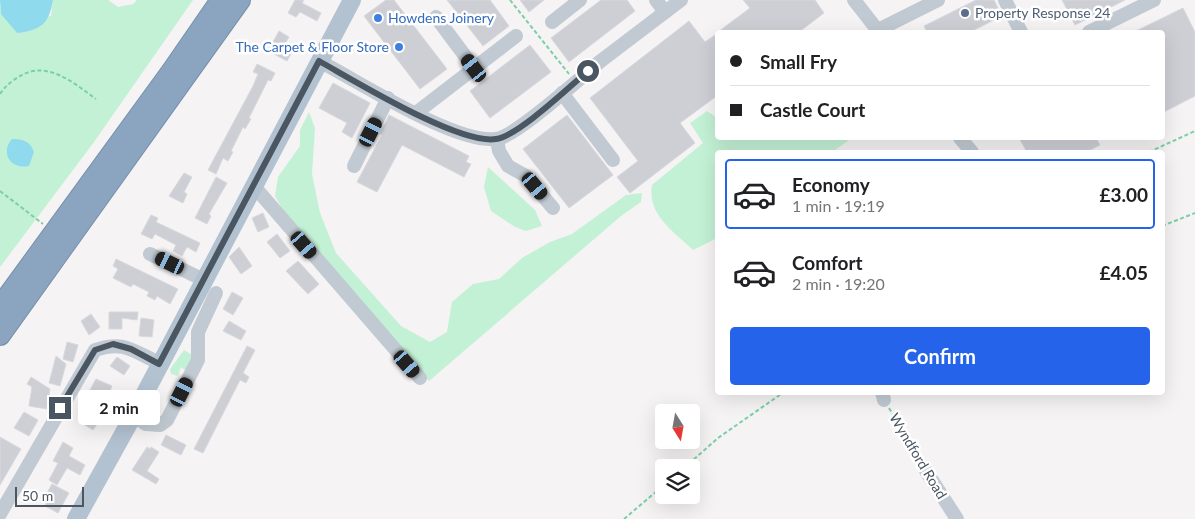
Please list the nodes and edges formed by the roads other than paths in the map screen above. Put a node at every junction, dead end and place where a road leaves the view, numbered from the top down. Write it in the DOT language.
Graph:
graph roads {
  1 [pos="221,0"];
  2 [pos="240,0"];
  3 [pos="352,0"];
  4 [pos="580,0"];
  5 [pos="656,0"];
  6 [pos="681,0"];
  7 [pos="854,0"];
  8 [pos="938,0"];
  9 [pos="1005,0"];
  10 [pos="1154,0"];
  11 [pos="665,12"];
  12 [pos="436,17"];
  13 [pos="552,22"];
  14 [pos="877,30"];
  15 [pos="880,30"];
  16 [pos="1019,30"];
  17 [pos="1093,30"];
  18 [pos="516,36"];
  19 [pos="319,61"];
  20 [pos="474,68"];
  21 [pos="562,93"];
  22 [pos="388,98"];
  23 [pos="416,113"];
  24 [pos="497,139"];
  25 [pos="962,140"];
  26 [pos="970,150"];
  27 [pos="613,160"];
  28 [pos="354,166"];
  29 [pos="253,185"];
  30 [pos="553,208"];
  31 [pos="150,254"];
  32 [pos="204,280"];
  33 [pos="216,293"];
  34 [pos="0,307"];
  35 [pos="0,334"];
  36 [pos="159,364"];
  37 [pos="420,378"];
  38 [pos="133,416"];
  39 [pos="926,471"];
  40 [pos="0,514"];
  41 [pos="76,519"];
  42 [pos="957,519"];
  1 -- 34 [label="highway"];
  2 -- 35 [label="highway"];
  3 -- 19 [label="main road"];
  4 -- 13 [label="street"];
  5 -- 11 [label="street"];
  6 -- 11 [label="street"];
  7 -- 14 [label="street"];
  8 -- 15 [label="street"];
  9 -- 16 [label="street"];
  10 -- 17 [label="street"];
  11 -- 21 [label="street"];
  12 -- 20 [label="street"];
  18 -- 20 [label="street"];
  19 -- 22 [label="street"];
  19 -- 29 [label="main road"];
  20 -- 23 [label="street"];
  21 -- 24 [label="street"];
  21 -- 27 [label="street"];
  22 -- 23 [label="street"];
  22 -- 28 [label="street"];
  23 -- 24 [label="street"];
  24 -- 30 [label="street"];
  25 -- 26 [label="street"];
  29 -- 32 [label="main road"];
  29 -- 37 [label="street"];
  31 -- 32 [label="street"];
  32 -- 36 [label="main road"];
  33 -- 38 [label="street"];
  36 -- 38 [label="main road"];
  36 -- 40 [label="street"];
  38 -- 41 [label="main road"];
  39 -- 42 [label="street, Wyndford Road"];
}
